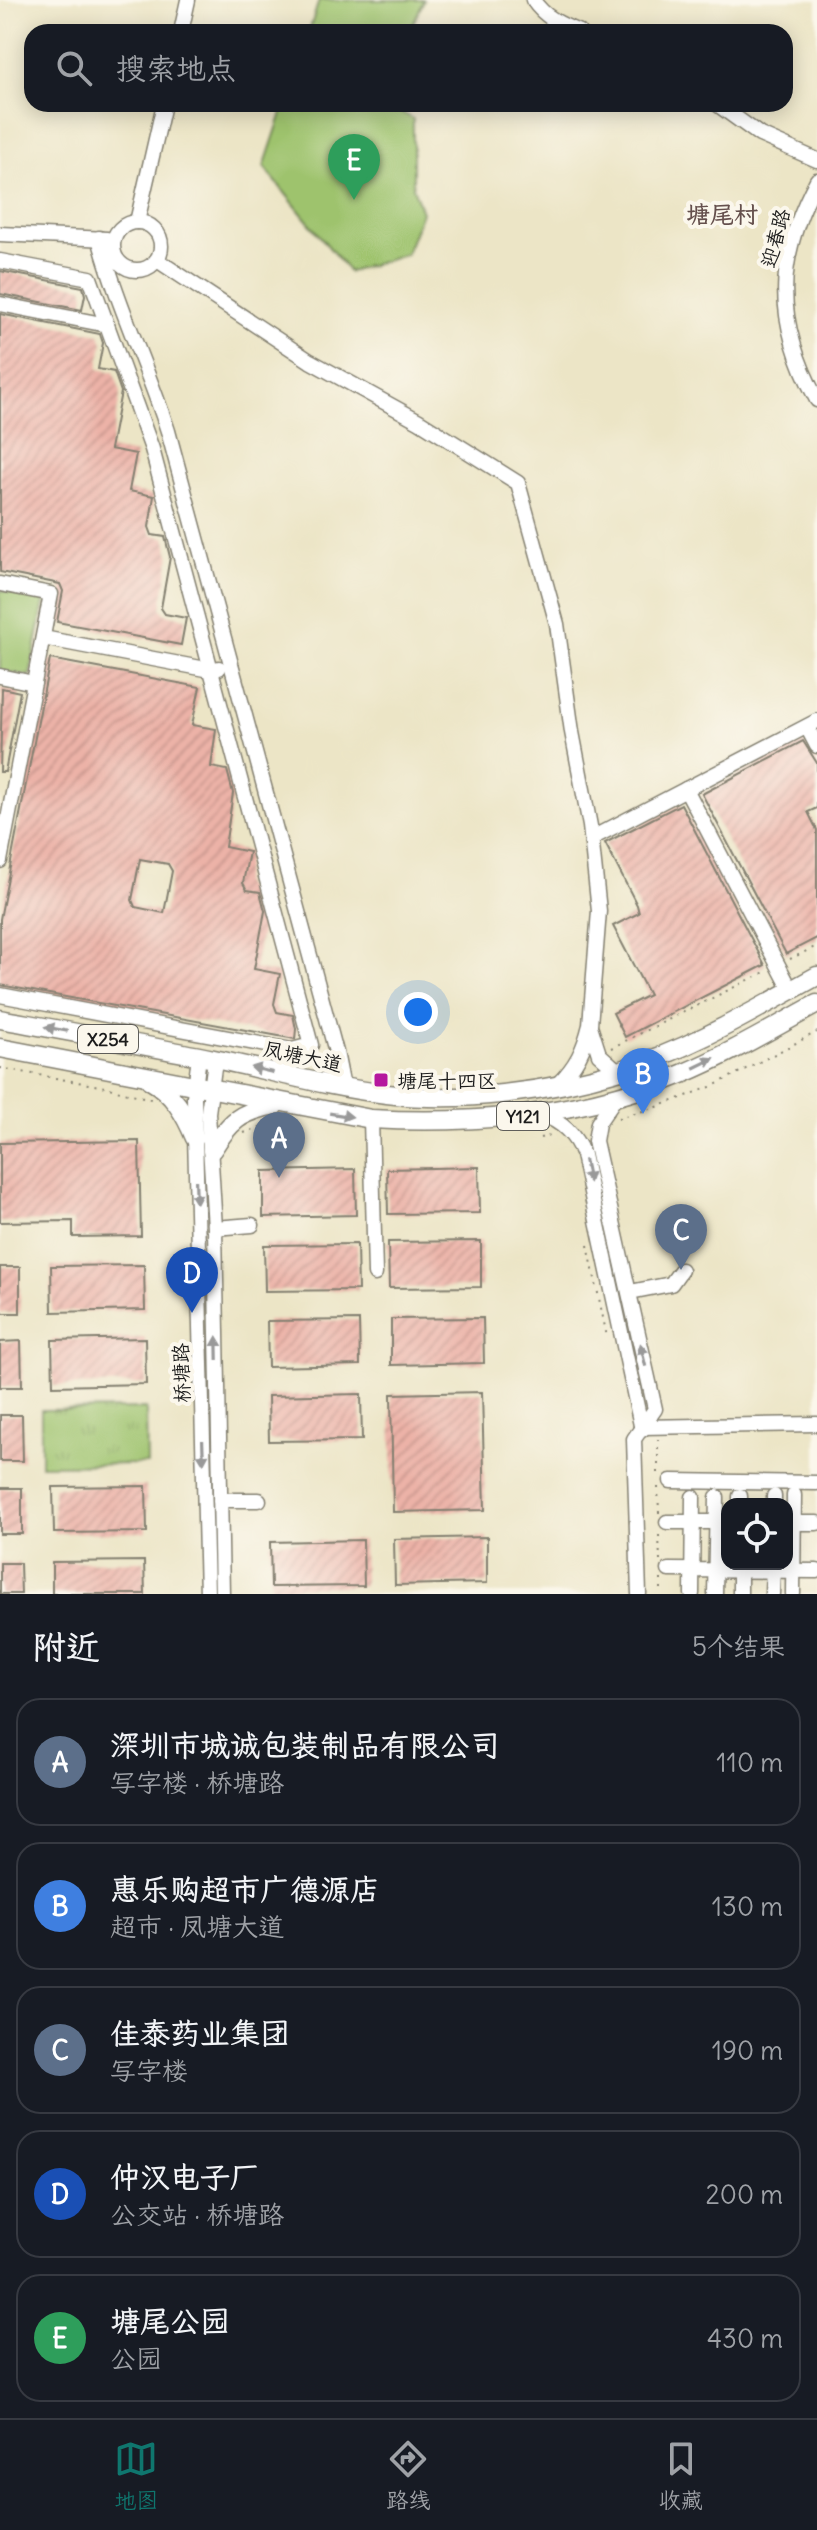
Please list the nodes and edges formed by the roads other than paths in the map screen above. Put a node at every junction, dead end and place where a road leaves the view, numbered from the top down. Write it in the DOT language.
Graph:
graph roads {
  1 [pos="188,0"];
  2 [pos="533,0"];
  3 [pos="183,24"];
  4 [pos="560,24"];
  5 [pos="162,112"];
  6 [pos="728,112"];
  7 [pos="817,160"];
  8 [pos="817,180"];
  9 [pos="137,222"];
  10 [pos="0,234"];
  11 [pos="106,238"];
  12 [pos="157,260"];
  13 [pos="0,261"];
  14 [pos="0,304"];
  15 [pos="107,325"];
  16 [pos="817,400"];
  17 [pos="0,584"];
  18 [pos="43,638"];
  19 [pos="231,665"];
  20 [pos="211,670"];
  21 [pos="0,676"];
  22 [pos="34,683"];
  23 [pos="812,724"];
  24 [pos="817,746"];
  25 [pos="686,789"];
  26 [pos="592,838"];
  27 [pos="0,861"];
  28 [pos="817,976"];
  29 [pos="791,990"];
  30 [pos="0,995"];
  31 [pos="817,1004"];
  32 [pos="0,1019"];
  33 [pos="590,1025"];
  34 [pos="0,1048"];
  35 [pos="207,1058"];
  36 [pos="618,1071"];
  37 [pos="140,1075"];
  38 [pos="558,1084"];
  39 [pos="343,1087"];
  40 [pos="202,1088"];
  41 [pos="617,1095"];
  42 [pos="283,1104"];
  43 [pos="541,1114"];
  44 [pos="371,1119"];
  45 [pos="195,1138"];
  46 [pos="212,1150"];
  47 [pos="252,1225"];
  48 [pos="215,1228"];
  49 [pos="681,1270"];
  50 [pos="375,1274"];
  51 [pos="630,1292"];
  52 [pos="817,1424"];
  53 [pos="641,1427"];
  54 [pos="671,1481"];
  55 [pos="817,1483"];
  56 [pos="794,1495"];
  57 [pos="693,1497"];
  58 [pos="717,1497"];
  59 [pos="220,1500"];
  60 [pos="259,1500"];
  61 [pos="793,1502"];
  62 [pos="721,1517"];
  63 [pos="667,1522"];
  64 [pos="692,1522"];
  65 [pos="721,1522"];
  66 [pos="793,1523"];
  67 [pos="817,1523"];
  68 [pos="721,1530"];
  69 [pos="793,1559"];
  70 [pos="721,1569"];
  71 [pos="669,1570"];
  72 [pos="692,1570"];
  73 [pos="716,1570"];
  74 [pos="740,1570"];
  75 [pos="772,1570"];
  76 [pos="787,1570"];
  77 [pos="794,1571"];
  78 [pos="817,1571"];
  79 [pos="207,1594"];
  80 [pos="222,1594"];
  81 [pos="639,1594"];
  82 [pos="692,1594"];
  83 [pos="715,1594"];
  84 [pos="740,1594"];
  85 [pos="772,1594"];
  86 [pos="793,1594"];
  1 -- 3 [label="street"];
  2 -- 4 [label="street"];
  5 -- 9 [label="street"];
  6 -- 7 [label="street"];
  8 -- 16 [label="street, 迎春路"];
  9 -- 11 [label="street"];
  9 -- 12 [label="street"];
  10 -- 11 [label="street"];
  11 -- 12 [label="street"];
  11 -- 19 [label="street"];
  12 -- 26 [label="street"];
  13 -- 15 [label="street"];
  14 -- 15 [label="street"];
  15 -- 20 [label="street"];
  17 -- 18 [label="street"];
  18 -- 20 [label="street"];
  18 -- 22 [label="street"];
  19 -- 20 [label="street"];
  19 -- 39 [label="street"];
  20 -- 30 [label="street"];
  21 -- 22 [label="street"];
  22 -- 27 [label="street"];
  23 -- 24 [label="street"];
  23 -- 25 [label="street"];
  25 -- 26 [label="street"];
  25 -- 29 [label="street"];
  26 -- 33 [label="street"];
  28 -- 29 [label="main road, 凤塘大道 / Y121"];
  29 -- 36 [label="main road, 凤塘大道 / Y121"];
  41 -- 31 [label="main road, Y121, one-way"];
  35 -- 32 [label="main road, 凤塘大道 / X254, one-way"];
  33 -- 36 [label="street"];
  33 -- 38 [label="street"];
  34 -- 37 [label="main road, X254"];
  39 -- 35 [label="main road, 凤塘大道 / Y121, one-way"];
  35 -- 40 [label="street, 桥塘路"];
  36 -- 38 [label="main road, 凤塘大道 / Y121"];
  37 -- 40 [label="main road, X254"];
  37 -- 45 [label="main road"];
  38 -- 39 [label="main road, 凤塘大道 / Y121"];
  40 -- 42 [label="main road, Y121"];
  40 -- 45 [label="street, 桥塘路"];
  40 -- 46 [label="street, 桥塘路"];
  41 -- 43 [label="main road, Y121"];
  41 -- 51 [label="street"];
  42 -- 44 [label="main road, Y121, one-way"];
  42 -- 46 [label="main road"];
  43 -- 44 [label="main road, Y121"];
  43 -- 53 [label="street, one-way"];
  44 -- 50 [label="street"];
  45 -- 79 [label="street, 桥塘路, one-way"];
  46 -- 48 [label="street, 桥塘路"];
  47 -- 48 [label="street"];
  59 -- 48 [label="street, 桥塘路, one-way"];
  49 -- 51 [label="street"];
  53 -- 51 [label="street, one-way"];
  52 -- 53 [label="street"];
  53 -- 81 [label="street"];
  54 -- 55 [label="street"];
  56 -- 61 [label="street"];
  57 -- 64 [label="street"];
  58 -- 62 [label="street"];
  59 -- 60 [label="street"];
  59 -- 80 [label="street, 桥塘路"];
  63 -- 64 [label="street"];
  64 -- 65 [label="street"];
  64 -- 72 [label="street"];
  66 -- 67 [label="street"];
  68 -- 73 [label="street"];
  69 -- 77 [label="street"];
  70 -- 73 [label="street"];
  71 -- 72 [label="street"];
  72 -- 73 [label="street"];
  72 -- 82 [label="street"];
  73 -- 83 [label="street"];
  74 -- 84 [label="street"];
  75 -- 85 [label="street"];
  76 -- 77 [label="street"];
  77 -- 78 [label="street"];
  77 -- 86 [label="street"];
}
